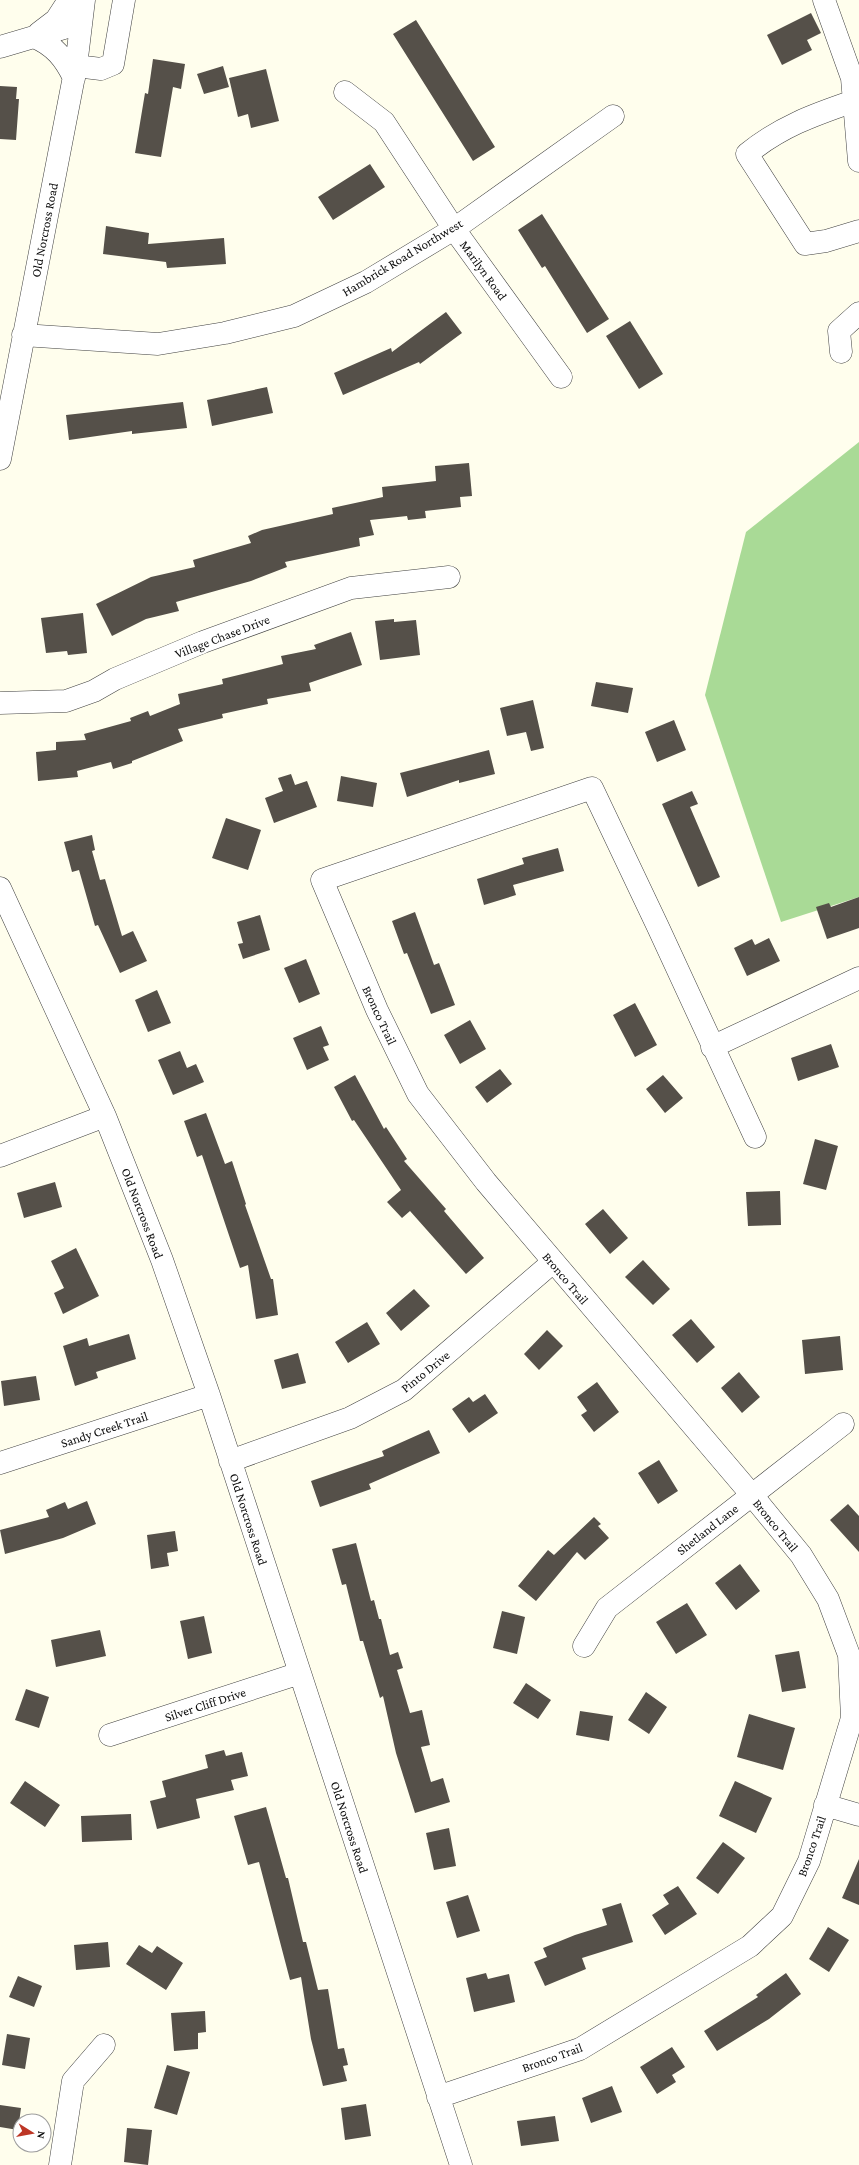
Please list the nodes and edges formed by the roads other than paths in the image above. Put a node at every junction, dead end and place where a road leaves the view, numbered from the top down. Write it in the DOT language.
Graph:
graph roads {
  1 [pos="69,0"];
  2 [pos="84,0"];
  3 [pos="124,0"];
  4 [pos="824,0"];
  5 [pos="82,23"];
  6 [pos="34,37"];
  7 [pos="0,47"];
  8 [pos="75,72"];
  9 [pos="345,92"];
  10 [pos="854,101"];
  11 [pos="614,116"];
  12 [pos="859,161"];
  13 [pos="454,229"];
  14 [pos="859,231"];
  15 [pos="859,313"];
  16 [pos="22,335"];
  17 [pos="841,352"];
  18 [pos="561,377"];
  19 [pos="0,459"];
  20 [pos="448,577"];
  21 [pos="0,702"];
  22 [pos="0,888"];
  23 [pos="859,978"];
  24 [pos="712,1047"];
  25 [pos="105,1116"];
  26 [pos="755,1137"];
  27 [pos="0,1156"];
  28 [pos="553,1262"];
  29 [pos="209,1395"];
  30 [pos="843,1424"];
  31 [pos="230,1461"];
  32 [pos="0,1463"];
  33 [pos="752,1494"];
  34 [pos="584,1646"];
  35 [pos="300,1673"];
  36 [pos="110,1735"];
  37 [pos="825,1805"];
  38 [pos="859,1815"];
  39 [pos="104,2045"];
  40 [pos="438,2097"];
  41 [pos="60,2165"];
  42 [pos="460,2165"];
  1 -- 6 [label="street"];
  2 -- 5 [label="street, Old Norcross Road"];
  3 -- 8 [label="street"];
  4 -- 10 [label="street"];
  5 -- 6 [label="street"];
  5 -- 8 [label="street, Old Norcross Road"];
  6 -- 7 [label="street"];
  6 -- 8 [label="street"];
  8 -- 16 [label="street, Old Norcross Road"];
  9 -- 13 [label="street, Marilyn Road"];
  10 -- 12 [label="street"];
  10 -- 14 [label="street"];
  11 -- 13 [label="street, Hambrick Road Northwest"];
  13 -- 16 [label="street, Hambrick Road Northwest"];
  13 -- 18 [label="street, Marilyn Road"];
  15 -- 17 [label="street"];
  16 -- 19 [label="street, Old Norcross Road"];
  20 -- 21 [label="street, Village Chase Drive"];
  22 -- 25 [label="street, Old Norcross Road"];
  23 -- 24 [label="street"];
  24 -- 26 [label="street, Bronco Trail"];
  24 -- 28 [label="street, Bronco Trail"];
  25 -- 27 [label="street"];
  25 -- 29 [label="street, Old Norcross Road"];
  28 -- 31 [label="street, Pinto Drive"];
  28 -- 33 [label="street, Bronco Trail"];
  29 -- 31 [label="street, Old Norcross Road"];
  29 -- 32 [label="street, Sandy Creek Trail"];
  30 -- 33 [label="street, Shetland Lane"];
  31 -- 35 [label="street, Old Norcross Road"];
  33 -- 34 [label="street, Shetland Lane"];
  33 -- 37 [label="street, Bronco Trail"];
  35 -- 36 [label="street, Silver Cliff Drive"];
  35 -- 40 [label="street, Old Norcross Road"];
  37 -- 38 [label="street"];
  37 -- 40 [label="street, Bronco Trail"];
  39 -- 41 [label="street"];
  40 -- 42 [label="street, Old Norcross Road"];
}
